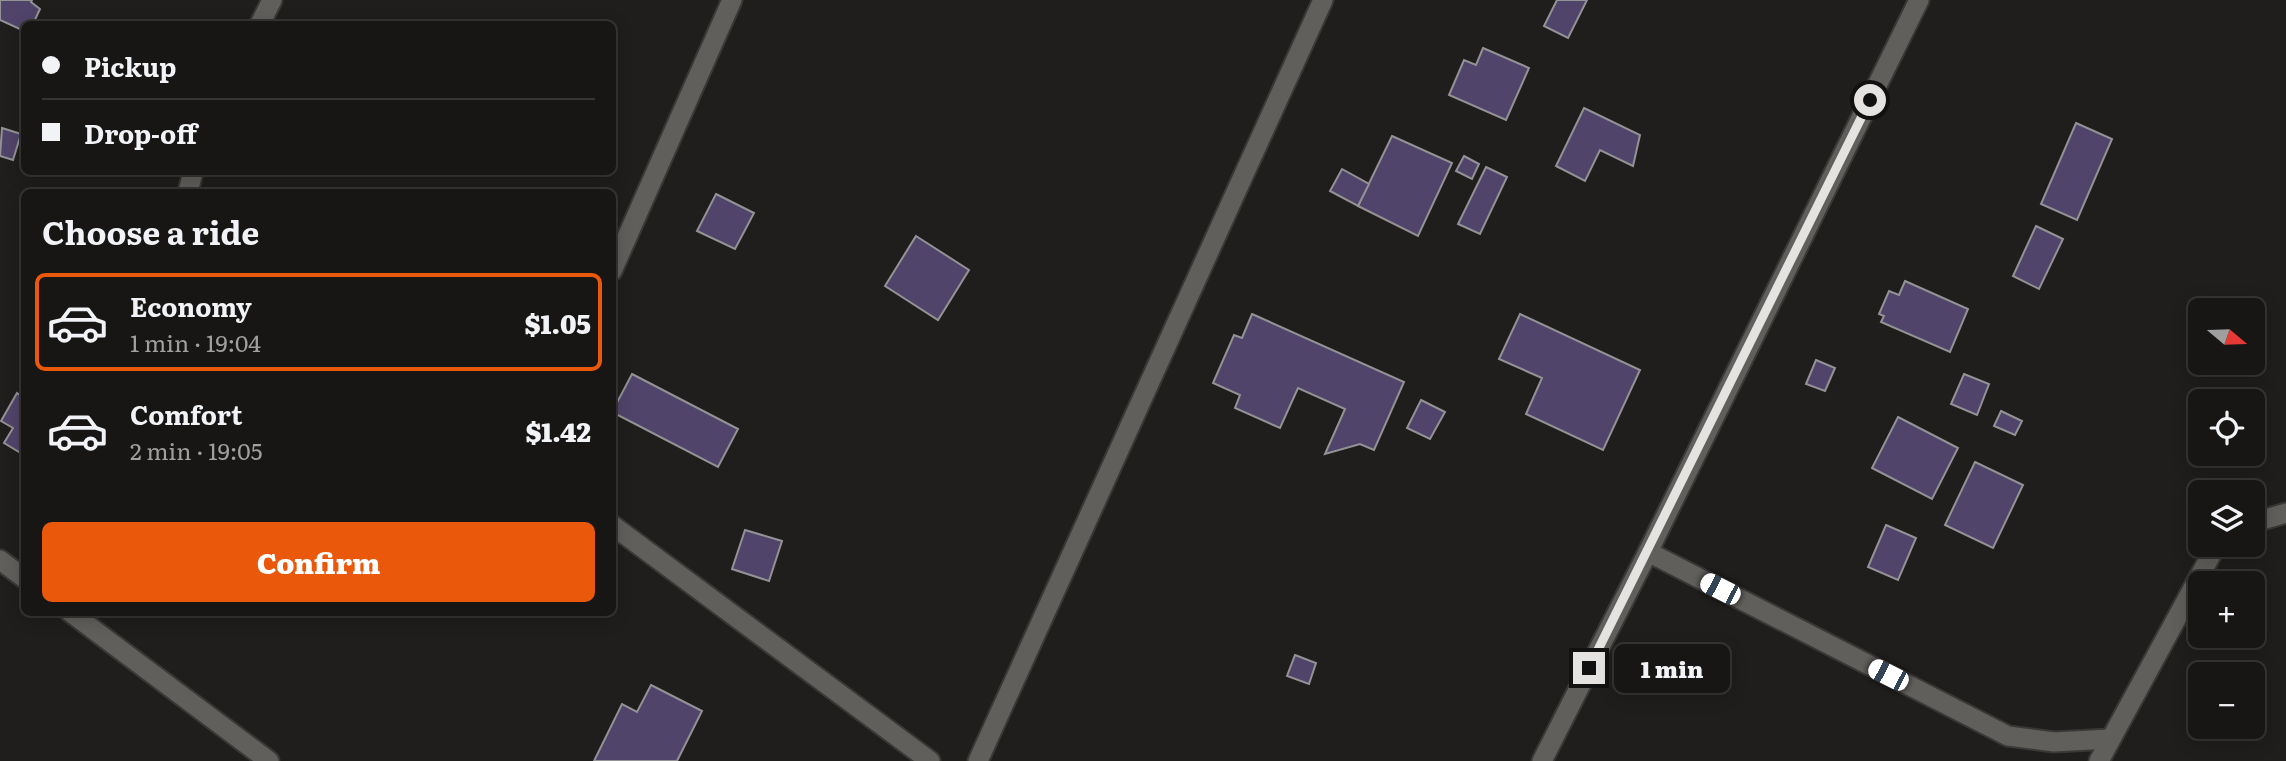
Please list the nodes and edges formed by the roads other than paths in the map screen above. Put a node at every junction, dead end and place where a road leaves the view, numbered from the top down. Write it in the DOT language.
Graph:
graph roads {
  1 [pos="272,0"];
  2 [pos="732,0"];
  3 [pos="1323,0"];
  4 [pos="1919,0"];
  5 [pos="262,21"];
  6 [pos="616,262"];
  7 [pos="2286,513"];
  8 [pos="2265,519"];
  9 [pos="616,528"];
  10 [pos="1648,552"];
  11 [pos="2210,557"];
  12 [pos="0,560"];
  13 [pos="21,577"];
  14 [pos="75,616"];
  15 [pos="2110,739"];
  16 [pos="269,761"];
  17 [pos="930,761"];
  18 [pos="978,761"];
  19 [pos="1542,761"];
  20 [pos="2099,761"];
  1 -- 5 [label="street"];
  2 -- 6 [label="street"];
  3 -- 18 [label="street"];
  4 -- 10 [label="street"];
  7 -- 8 [label="street"];
  9 -- 17 [label="street"];
  10 -- 15 [label="street"];
  10 -- 19 [label="street"];
  11 -- 15 [label="street"];
  12 -- 13 [label="street"];
  14 -- 16 [label="street"];
  15 -- 20 [label="street"];
}
